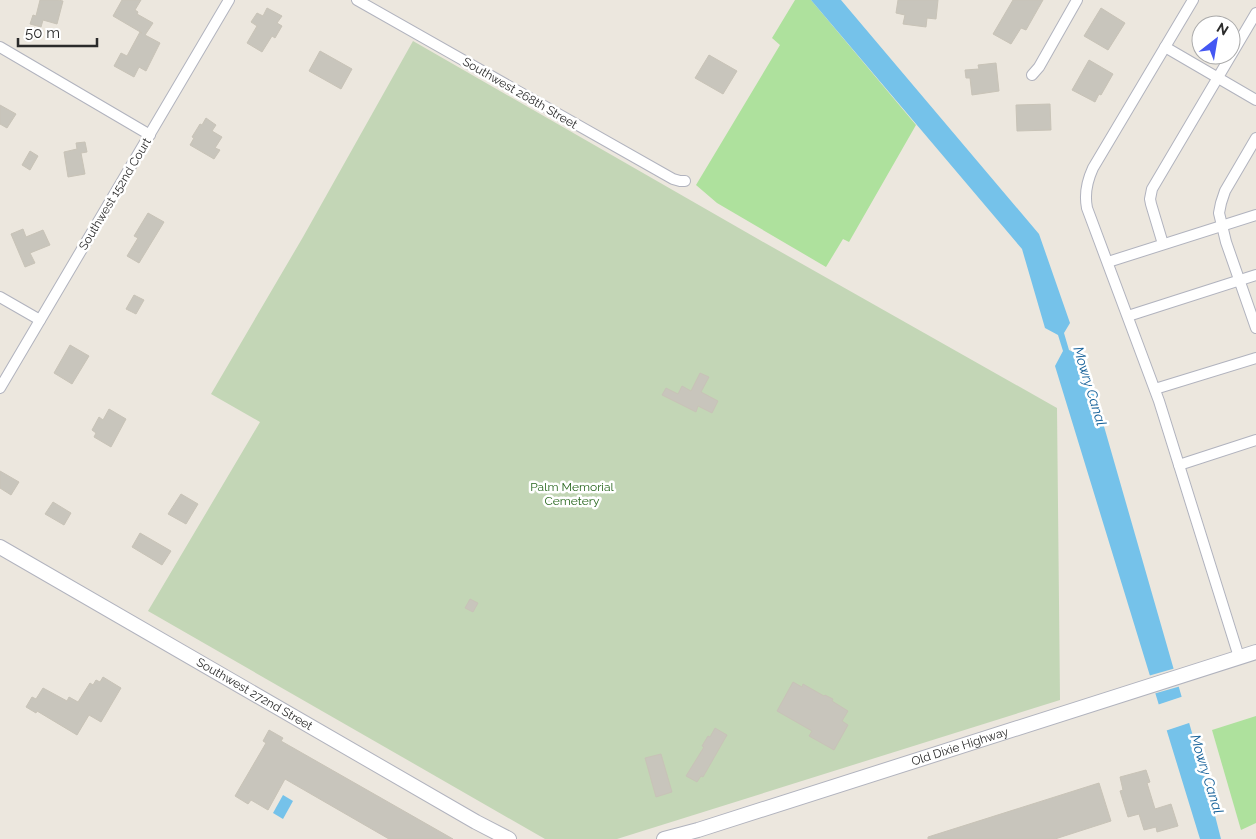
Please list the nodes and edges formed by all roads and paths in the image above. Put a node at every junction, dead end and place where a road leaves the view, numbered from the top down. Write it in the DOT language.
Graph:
graph roads {
  1 [pos="229,0"];
  2 [pos="357,0"];
  3 [pos="1077,0"];
  4 [pos="1193,0"];
  5 [pos="1256,14"];
  6 [pos="0,47"];
  7 [pos="1165,47"];
  8 [pos="1032,75"];
  9 [pos="1218,78"];
  10 [pos="1256,100"];
  11 [pos="150,135"];
  12 [pos="1256,138"];
  13 [pos="685,181"];
  14 [pos="1256,215"];
  15 [pos="1222,226"];
  16 [pos="1163,244"];
  17 [pos="1108,262"];
  18 [pos="1256,276"];
  19 [pos="1240,281"];
  20 [pos="0,297"];
  21 [pos="1128,316"];
  22 [pos="40,320"];
  23 [pos="1256,328"];
  24 [pos="1256,358"];
  25 [pos="0,388"];
  26 [pos="1155,389"];
  27 [pos="1256,440"];
  28 [pos="1179,465"];
  29 [pos="0,547"];
  30 [pos="1256,652"];
  31 [pos="1239,658"];
  32 [pos="503,837"];
  33 [pos="664,839"];
  1 -- 11 [label="street, Southwest 152nd Court"];
  2 -- 13 [label="street, Southwest 268th Street"];
  3 -- 8 [label="street"];
  4 -- 7 [label="street"];
  5 -- 9 [label="street"];
  6 -- 11 [label="street"];
  7 -- 9 [label="street"];
  7 -- 17 [label="street"];
  9 -- 10 [label="street"];
  9 -- 16 [label="street"];
  11 -- 22 [label="street, Southwest 152nd Court"];
  12 -- 15 [label="street"];
  14 -- 15 [label="street"];
  15 -- 16 [label="street"];
  15 -- 19 [label="street"];
  16 -- 17 [label="street"];
  17 -- 21 [label="street"];
  18 -- 19 [label="street"];
  19 -- 21 [label="street"];
  19 -- 23 [label="street"];
  20 -- 22 [label="street"];
  21 -- 26 [label="street"];
  22 -- 25 [label="street, Southwest 152nd Court"];
  24 -- 26 [label="street"];
  26 -- 28 [label="street"];
  27 -- 28 [label="street"];
  28 -- 31 [label="street"];
  29 -- 32 [label="street, Southwest 272nd Street"];
  30 -- 31 [label="street, Old Dixie Highway"];
  31 -- 33 [label="street, Old Dixie Highway"];
}
